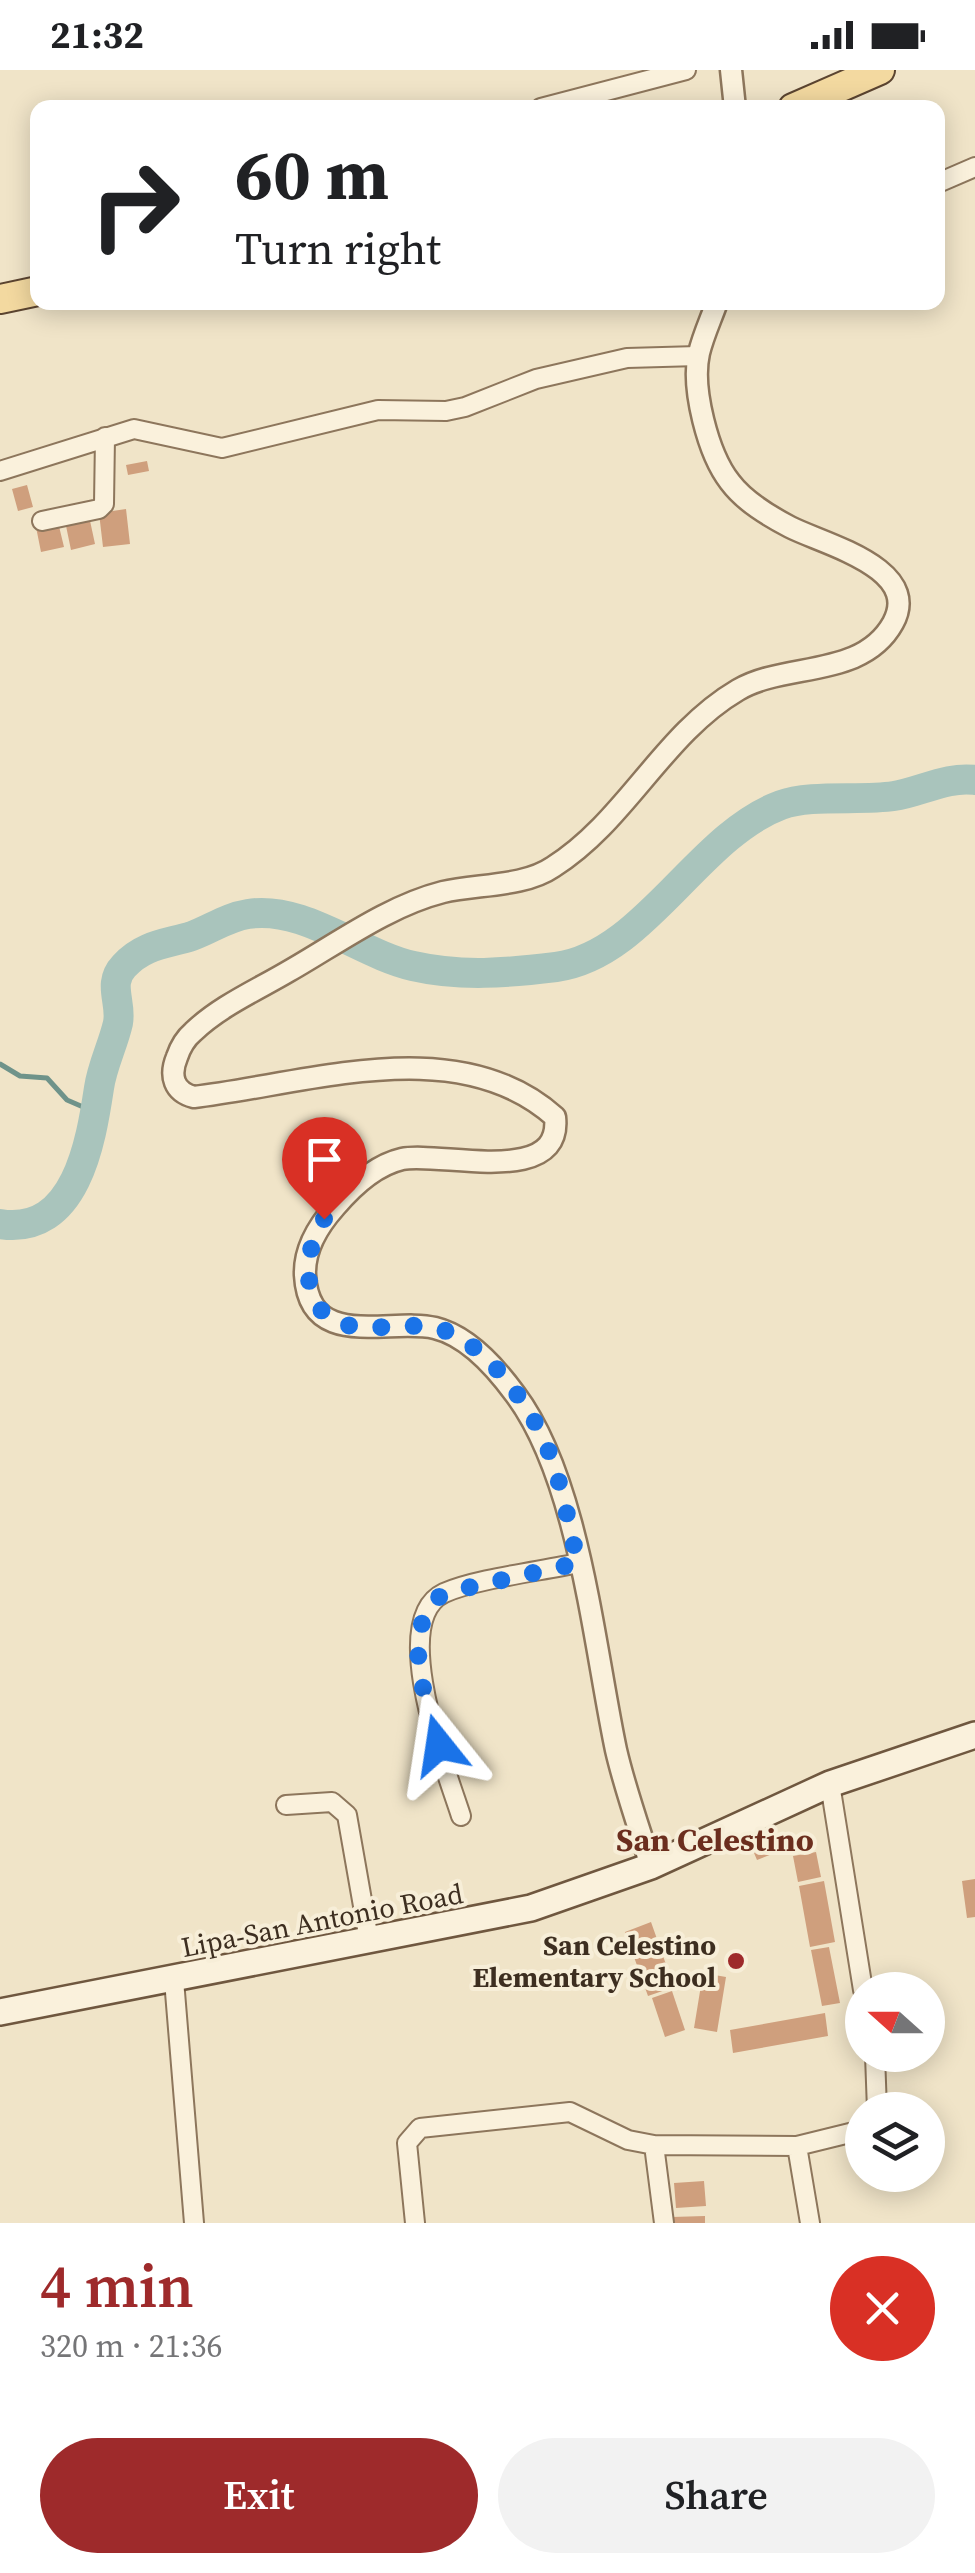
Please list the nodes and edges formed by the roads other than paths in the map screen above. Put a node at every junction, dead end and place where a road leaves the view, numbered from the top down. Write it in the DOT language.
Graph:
graph roads {
  1 [pos="686,70"];
  2 [pos="731,70"];
  3 [pos="880,70"];
  4 [pos="572,100"];
  5 [pos="734,100"];
  6 [pos="811,100"];
  7 [pos="975,166"];
  8 [pos="945,180"];
  9 [pos="30,293"];
  10 [pos="0,299"];
  11 [pos="713,310"];
  12 [pos="698,356"];
  13 [pos="105,438"];
  14 [pos="0,471"];
  15 [pos="42,521"];
  16 [pos="578,1563"];
  17 [pos="975,1735"];
  18 [pos="830,1784"];
  19 [pos="286,1804"];
  20 [pos="461,1816"];
  21 [pos="651,1866"];
  22 [pos="369,1940"];
  23 [pos="861,1972"];
  24 [pos="174,1980"];
  25 [pos="0,2012"];
  26 [pos="845,2134"];
  27 [pos="654,2145"];
  28 [pos="797,2146"];
  29 [pos="194,2223"];
  30 [pos="414,2223"];
  31 [pos="664,2223"];
  32 [pos="810,2223"];
  1 -- 4 [label="street"];
  2 -- 5 [label="street"];
  3 -- 6 [label="main road"];
  7 -- 8 [label="street"];
  9 -- 10 [label="main road"];
  11 -- 12 [label="street"];
  12 -- 13 [label="street"];
  12 -- 16 [label="street"];
  13 -- 14 [label="street"];
  13 -- 15 [label="street"];
  16 -- 20 [label="street"];
  16 -- 21 [label="street"];
  17 -- 18 [label="main road, Lipa-San Antonio Road"];
  18 -- 21 [label="main road, Lipa-San Antonio Road"];
  18 -- 23 [label="street"];
  19 -- 22 [label="street"];
  21 -- 22 [label="main road, Lipa-San Antonio Road"];
  22 -- 24 [label="main road, Lipa-San Antonio Road"];
  24 -- 25 [label="main road, Lipa-San Antonio Road"];
  24 -- 29 [label="street"];
  26 -- 28 [label="street"];
  27 -- 28 [label="street"];
  27 -- 30 [label="street"];
  27 -- 31 [label="street"];
  28 -- 32 [label="street"];
}
